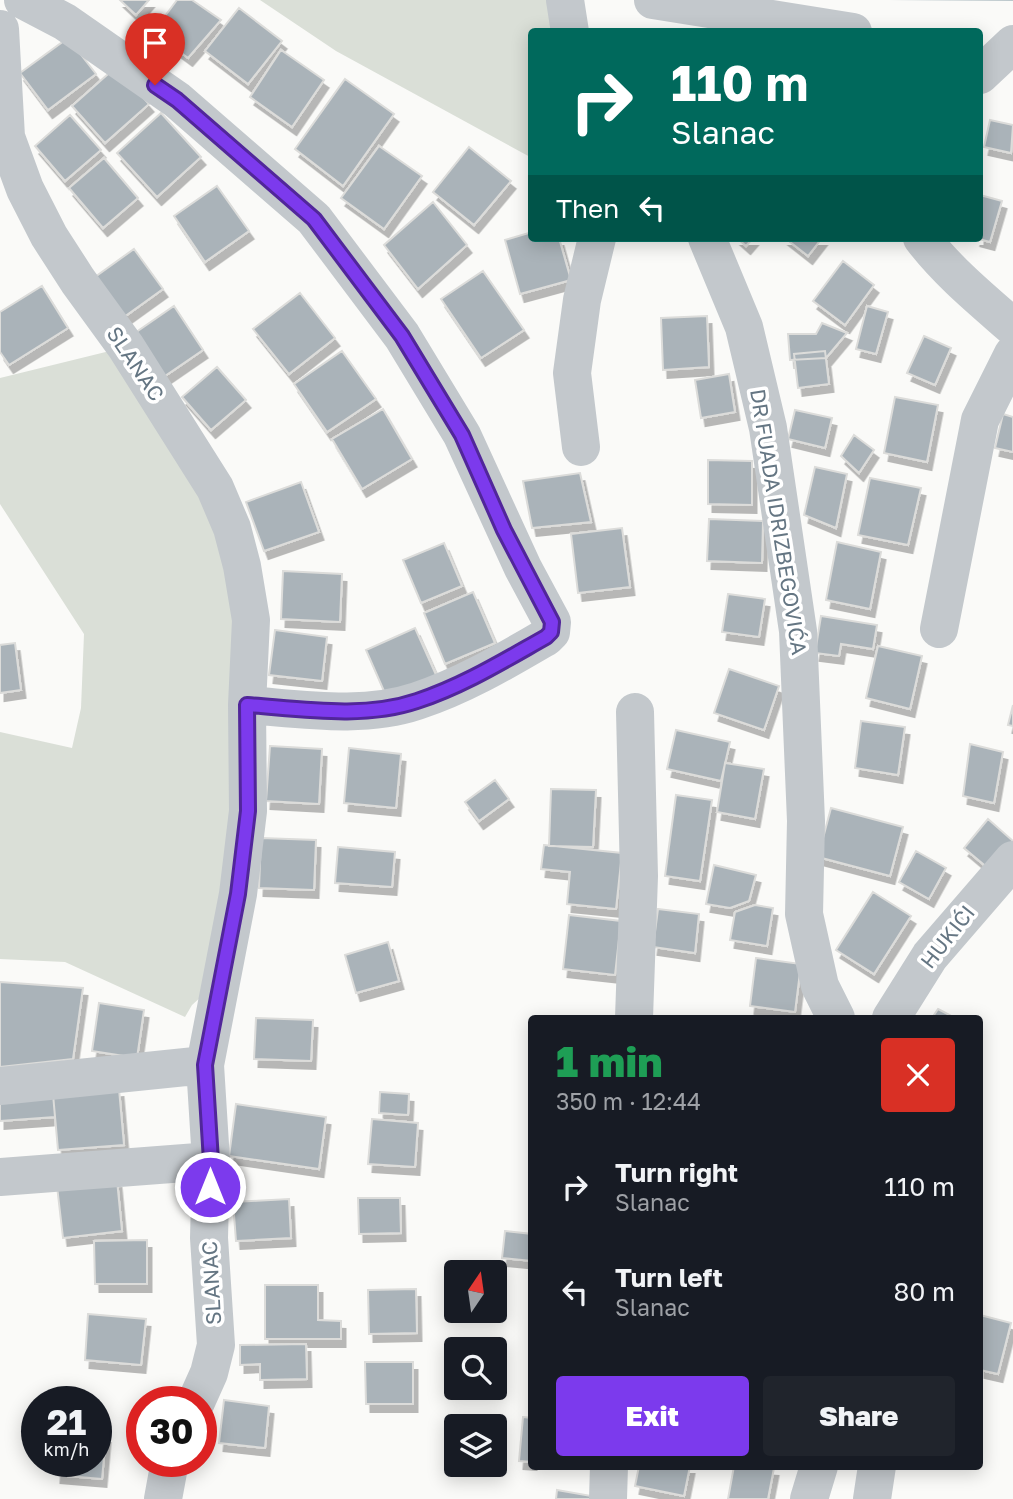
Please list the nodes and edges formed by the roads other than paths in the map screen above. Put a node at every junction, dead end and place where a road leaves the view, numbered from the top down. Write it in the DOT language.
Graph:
graph roads {
  1 [pos="23,0"];
  2 [pos="565,0"];
  3 [pos="653,0"];
  4 [pos="569,28"];
  5 [pos="828,28"];
  6 [pos="0,29"];
  7 [pos="1013,44"];
  8 [pos="989,73"];
  9 [pos="596,242"];
  10 [pos="709,242"];
  11 [pos="926,242"];
  12 [pos="1013,327"];
  13 [pos="1013,354"];
  14 [pos="582,447"];
  15 [pos="939,629"];
  16 [pos="247,705"];
  17 [pos="635,712"];
  18 [pos="1013,860"];
  19 [pos="634,1015"];
  20 [pos="834,1015"];
  21 [pos="893,1015"];
  22 [pos="205,1065"];
  23 [pos="0,1086"];
  24 [pos="211,1161"];
  25 [pos="0,1177"];
  26 [pos="203,1386"];
  27 [pos="609,1470"];
  28 [pos="818,1470"];
  29 [pos="876,1470"];
  30 [pos="167,1477"];
  31 [pos="163,1499"];
  32 [pos="608,1499"];
  33 [pos="808,1499"];
  34 [pos="872,1499"];
  1 -- 16 [label="street"];
  2 -- 4 [label="street"];
  3 -- 5 [label="street"];
  6 -- 16 [label="street, SLANAC"];
  7 -- 8 [label="street"];
  9 -- 14 [label="street"];
  10 -- 20 [label="street, DR FUADA IDRIZBEGOVIĆA"];
  11 -- 12 [label="street"];
  13 -- 15 [label="street"];
  16 -- 22 [label="street, SLANAC"];
  17 -- 19 [label="street"];
  18 -- 21 [label="street, HUKIĆI"];
  22 -- 23 [label="street"];
  22 -- 24 [label="street, SLANAC"];
  24 -- 25 [label="street"];
  24 -- 26 [label="street, SLANAC"];
  27 -- 32 [label="street"];
  28 -- 33 [label="street"];
  29 -- 34 [label="street"];
  30 -- 31 [label="street"];
}
